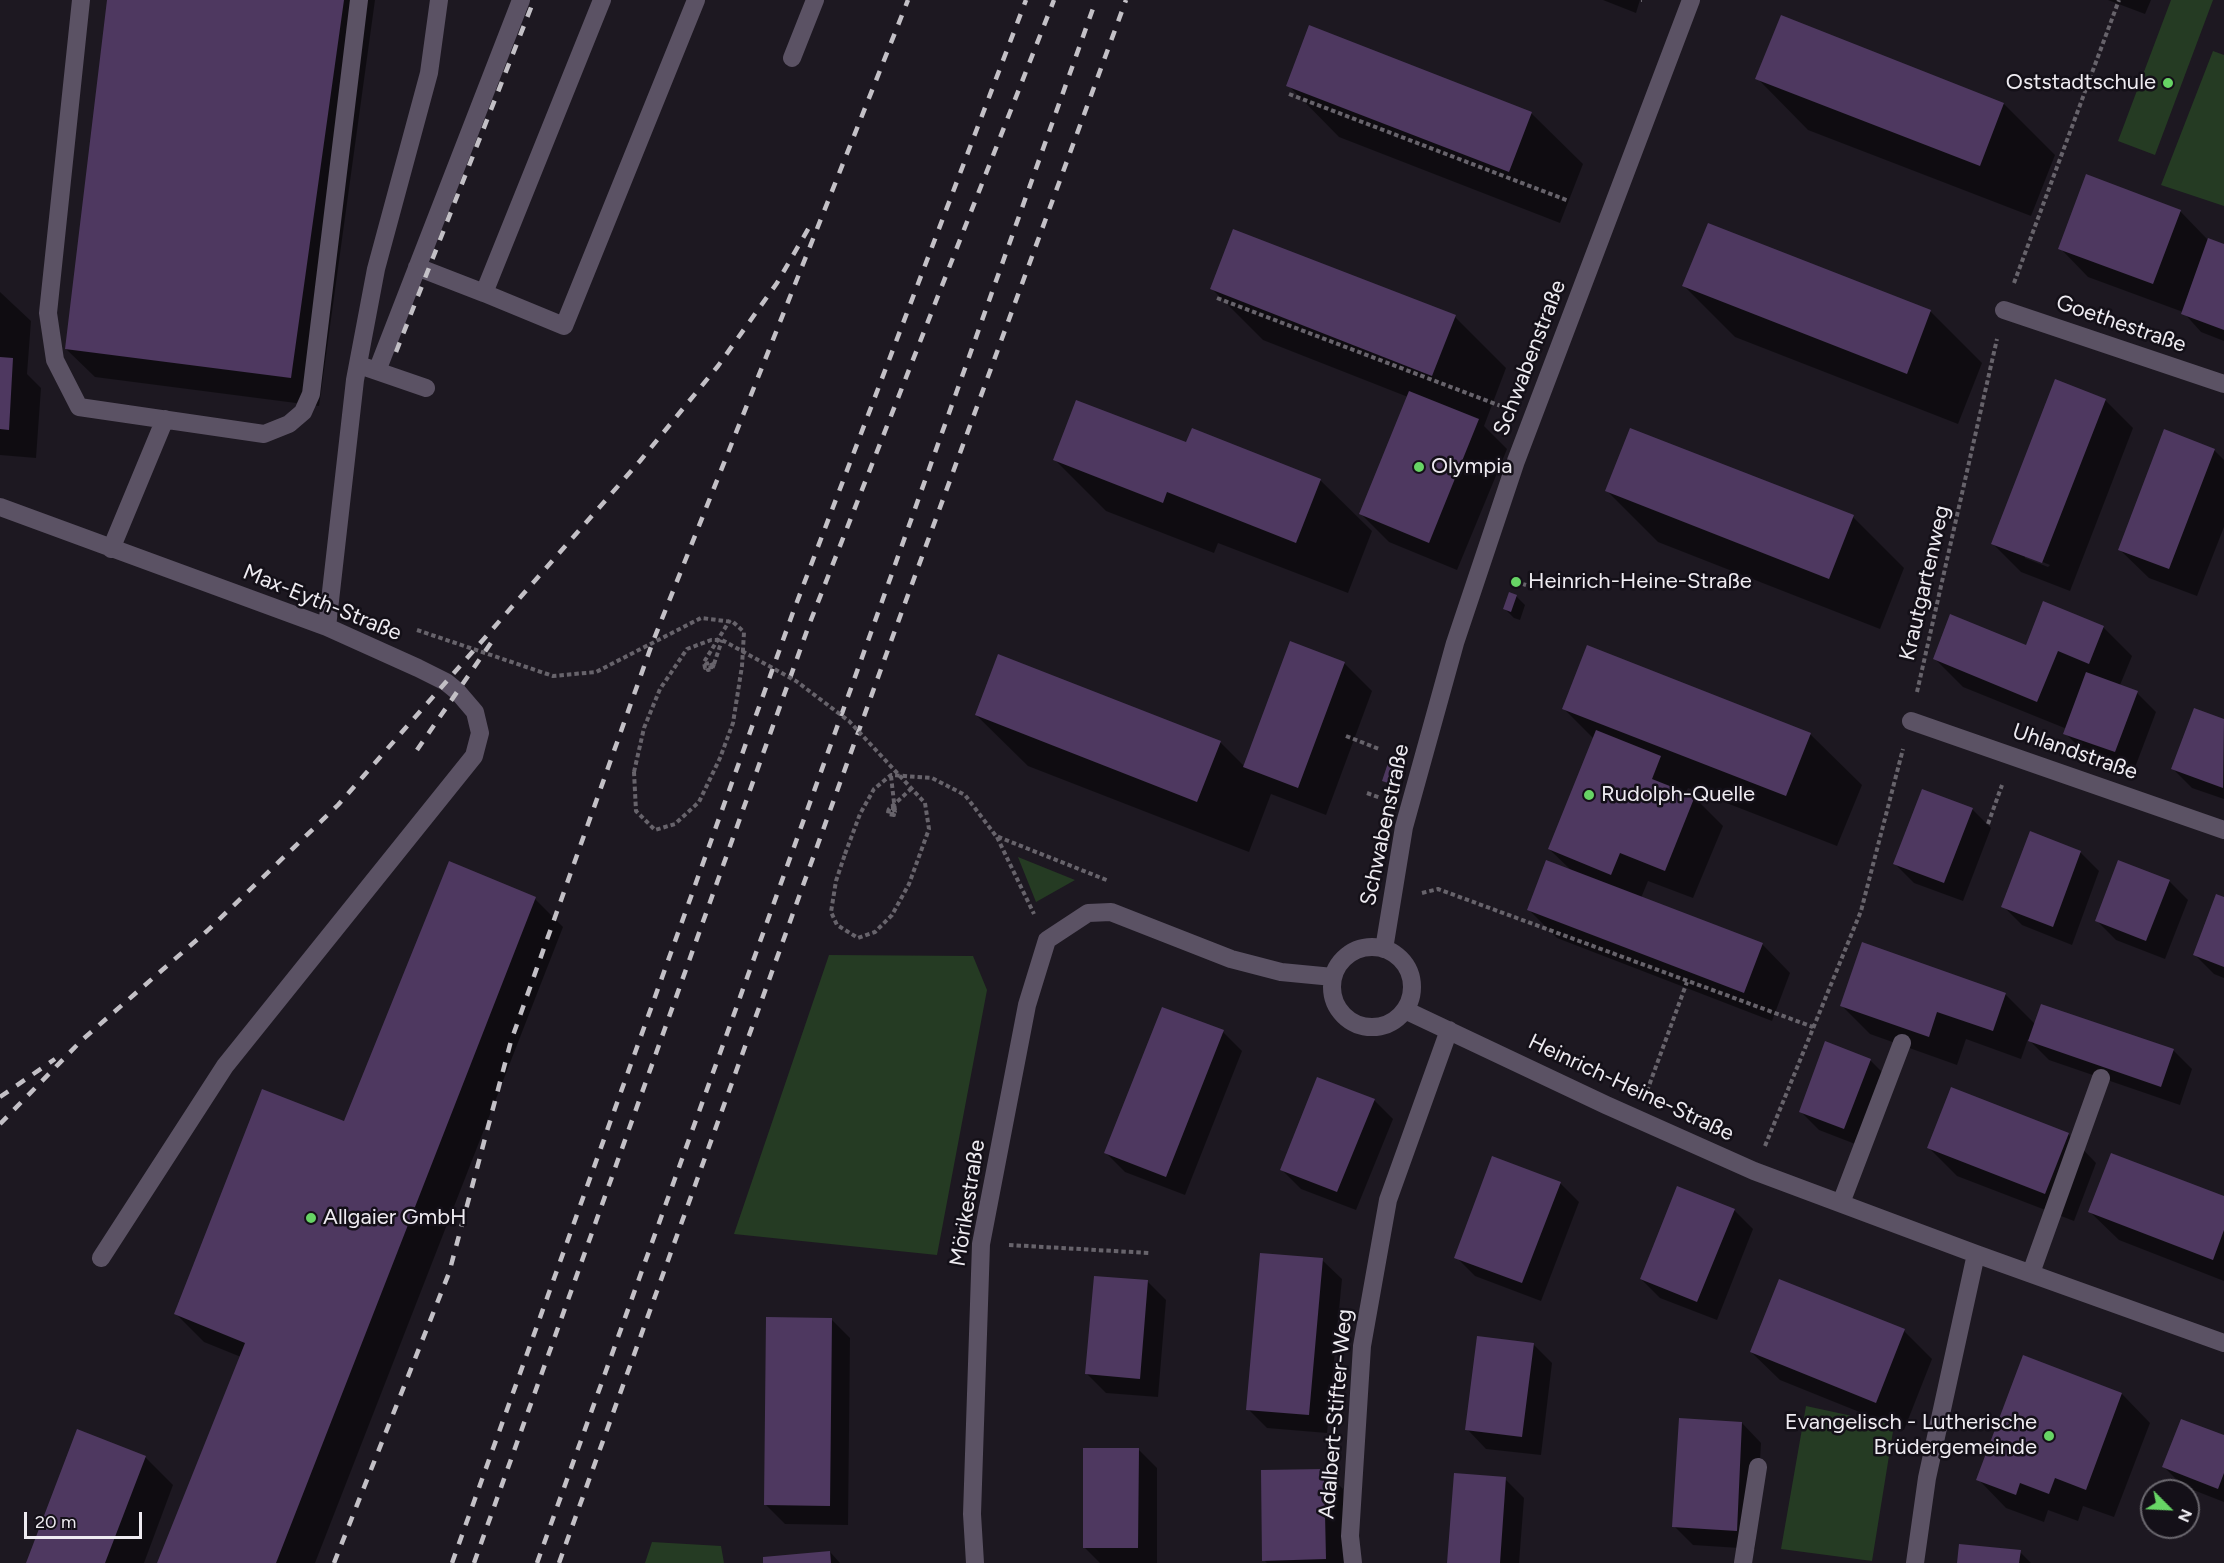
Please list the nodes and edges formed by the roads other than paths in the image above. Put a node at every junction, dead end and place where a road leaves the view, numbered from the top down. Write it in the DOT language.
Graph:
graph roads {
  1 [pos="81,0"];
  2 [pos="359,0"];
  3 [pos="439,0"];
  4 [pos="521,0"];
  5 [pos="602,0"];
  6 [pos="696,0"];
  7 [pos="815,0"];
  8 [pos="1691,0"];
  9 [pos="792,57"];
  10 [pos="417,267"];
  11 [pos="484,293"];
  12 [pos="2004,310"];
  13 [pos="358,365"];
  14 [pos="377,371"];
  15 [pos="2224,384"];
  16 [pos="426,388"];
  17 [pos="165,419"];
  18 [pos="0,507"];
  19 [pos="111,549"];
  20 [pos="327,627"];
  21 [pos="1911,721"];
  22 [pos="2224,830"];
  23 [pos="1384,949"];
  24 [pos="1333,977"];
  25 [pos="1405,1010"];
  26 [pos="1449,1029"];
  27 [pos="1902,1043"];
  28 [pos="2101,1078"];
  29 [pos="1841,1203"];
  30 [pos="1976,1254"];
  31 [pos="101,1258"];
  32 [pos="2031,1274"];
  33 [pos="2224,1343"];
  34 [pos="1758,1467"];
  35 [pos="975,1563"];
  36 [pos="1353,1563"];
  37 [pos="1743,1563"];
  38 [pos="1915,1563"];
  1 -- 17 [label="street"];
  2 -- 17 [label="street"];
  3 -- 13 [label="street"];
  4 -- 10 [label="street"];
  5 -- 11 [label="street"];
  6 -- 11 [label="street"];
  7 -- 9 [label="street"];
  8 -- 23 [label="street, Schwabenstraße"];
  10 -- 11 [label="street"];
  10 -- 14 [label="street"];
  12 -- 15 [label="street, Goethestraße"];
  13 -- 14 [label="street"];
  13 -- 20 [label="street"];
  14 -- 16 [label="street"];
  17 -- 19 [label="street"];
  18 -- 19 [label="street, Max-Eyth-Straße"];
  19 -- 20 [label="street, Max-Eyth-Straße"];
  20 -- 31 [label="street, Max-Eyth-Straße"];
  21 -- 22 [label="street, Uhlandstraße"];
  23 -- 24 [label="street"];
  23 -- 25 [label="street"];
  24 -- 25 [label="street"];
  24 -- 35 [label="street, Mörikestraße"];
  25 -- 26 [label="street, Heinrich-Heine-Straße"];
  26 -- 29 [label="street, Heinrich-Heine-Straße"];
  26 -- 36 [label="street, Adalbert-Stifter-Weg"];
  27 -- 29 [label="street"];
  28 -- 32 [label="street"];
  29 -- 30 [label="street, Heinrich-Heine-Straße"];
  30 -- 32 [label="street, Heinrich-Heine-Straße"];
  30 -- 38 [label="street"];
  32 -- 33 [label="street, Heinrich-Heine-Straße"];
  34 -- 37 [label="street"];
}
